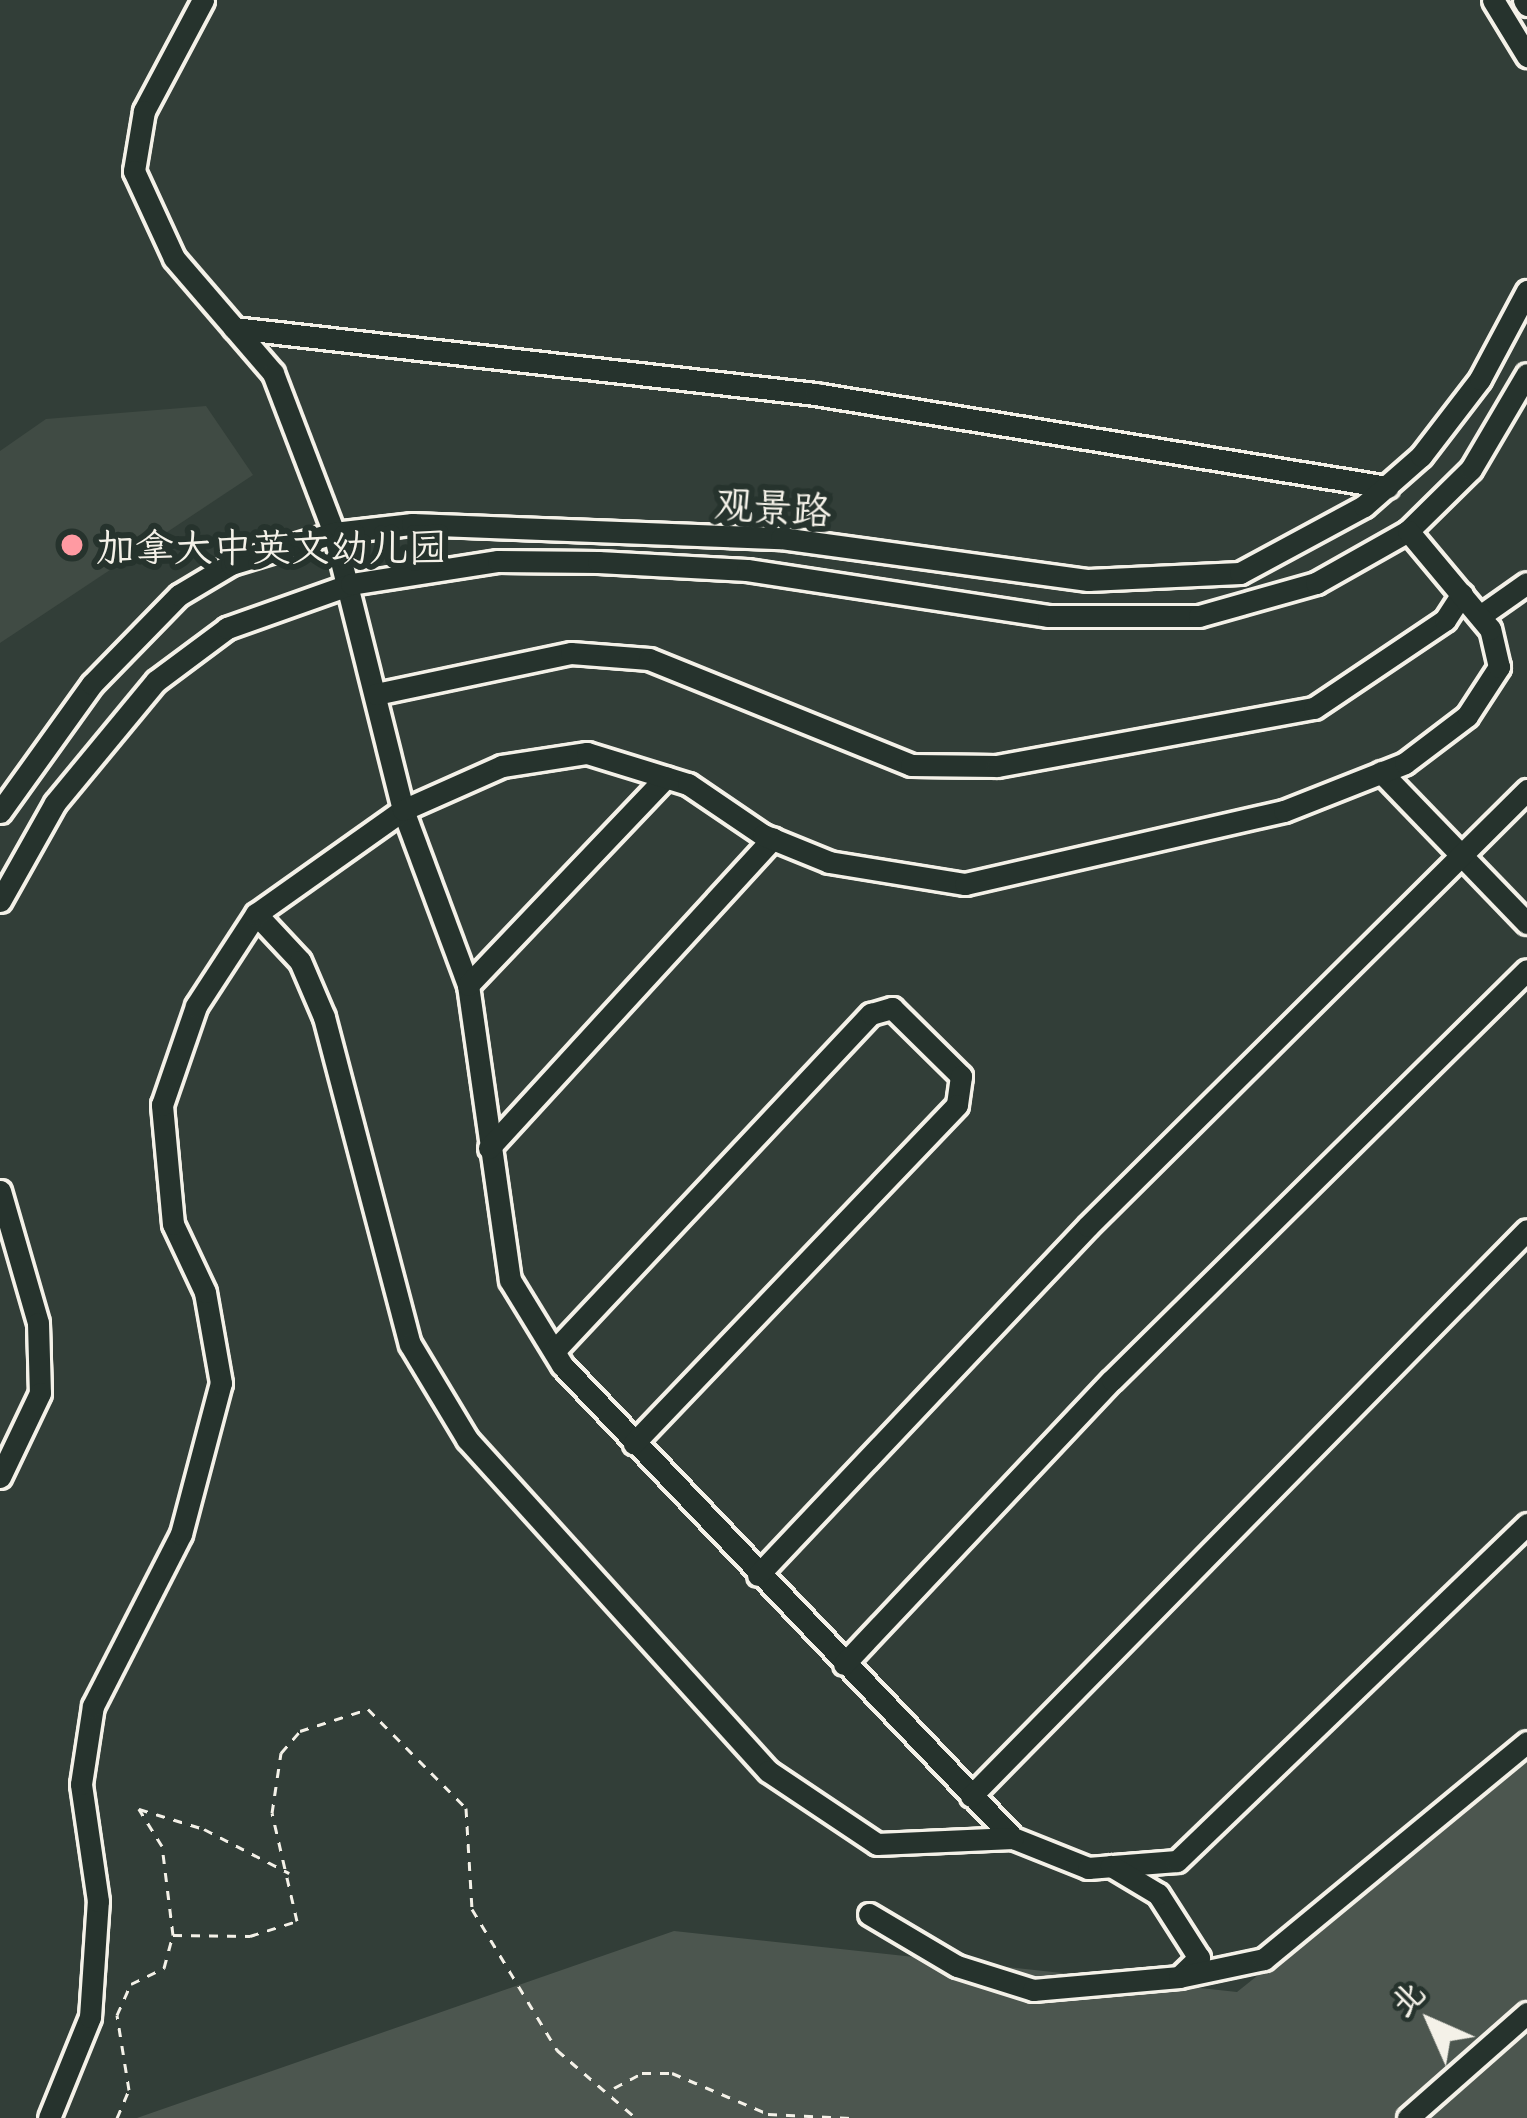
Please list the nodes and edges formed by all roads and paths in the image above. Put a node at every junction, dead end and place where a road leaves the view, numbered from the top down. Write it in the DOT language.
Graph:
graph roads {
  1 [pos="203,0"];
  2 [pos="1493,0"];
  3 [pos="1527,56"];
  4 [pos="1527,291"];
  5 [pos="234,328"];
  6 [pos="1527,374"];
  7 [pos="1387,487"];
  8 [pos="1408,530"];
  9 [pos="334,533"];
  10 [pos="351,584"];
  11 [pos="1527,584"];
  12 [pos="1462,594"];
  13 [pos="1480,616"];
  14 [pos="376,694"];
  15 [pos="1381,772"];
  16 [pos="666,778"];
  17 [pos="1527,790"];
  18 [pos="404,810"];
  19 [pos="0,812"];
  20 [pos="773,838"];
  21 [pos="1462,857"];
  22 [pos="0,901"];
  23 [pos="256,914"];
  24 [pos="1527,923"];
  25 [pos="1527,970"];
  26 [pos="468,985"];
  27 [pos="489,1148"];
  28 [pos="0,1191"];
  29 [pos="1527,1230"];
  30 [pos="554,1351"];
  31 [pos="634,1443"];
  32 [pos="0,1477"];
  33 [pos="1527,1524"];
  34 [pos="758,1575"];
  35 [pos="844,1664"];
  36 [pos="1527,1742"];
  37 [pos="971,1796"];
  38 [pos="1013,1838"];
  39 [pos="1110,1866"];
  40 [pos="291,1873"];
  41 [pos="869,1914"];
  42 [pos="172,1936"];
  43 [pos="1179,1977"];
  44 [pos="1527,2013"];
  45 [pos="611,2090"];
  46 [pos="49,2118"];
  47 [pos="117,2118"];
  48 [pos="636,2118"];
  49 [pos="850,2118"];
  50 [pos="1408,2118"];
  1 -- 5 [label="street"];
  2 -- 3 [label="street"];
  4 -- 7 [label="street, 观景路"];
  5 -- 7 [label="street"];
  5 -- 9 [label="street"];
  6 -- 8 [label="street, 观景路"];
  7 -- 9 [label="street, 观景路"];
  8 -- 10 [label="street, 观景路"];
  8 -- 12 [label="street"];
  9 -- 10 [label="street"];
  9 -- 19 [label="street, 观景路"];
  10 -- 14 [label="street"];
  10 -- 22 [label="street, 观景路"];
  11 -- 13 [label="street"];
  12 -- 13 [label="street"];
  12 -- 14 [label="street"];
  13 -- 15 [label="street"];
  14 -- 18 [label="street"];
  15 -- 20 [label="street"];
  15 -- 21 [label="street"];
  16 -- 18 [label="street"];
  16 -- 20 [label="street"];
  16 -- 26 [label="street"];
  17 -- 21 [label="street"];
  18 -- 23 [label="street"];
  18 -- 26 [label="street"];
  20 -- 27 [label="street"];
  21 -- 24 [label="street"];
  21 -- 34 [label="street"];
  23 -- 38 [label="street"];
  23 -- 46 [label="street"];
  25 -- 35 [label="street"];
  26 -- 27 [label="street"];
  27 -- 30 [label="street"];
  28 -- 32 [label="street"];
  29 -- 37 [label="street"];
  30 -- 31 [label="street"];
  30 -- 31 [label="street"];
  31 -- 34 [label="street"];
  33 -- 39 [label="street"];
  34 -- 35 [label="street"];
  35 -- 37 [label="street"];
  36 -- 43 [label="street"];
  37 -- 38 [label="street"];
  38 -- 39 [label="street"];
  39 -- 43 [label="street"];
  40 -- 42 [label="path"];
  40 -- 42 [label="path"];
  40 -- 45 [label="path"];
  41 -- 43 [label="street"];
  42 -- 47 [label="path"];
  44 -- 50 [label="street"];
  45 -- 48 [label="path"];
  45 -- 49 [label="path"];
}
